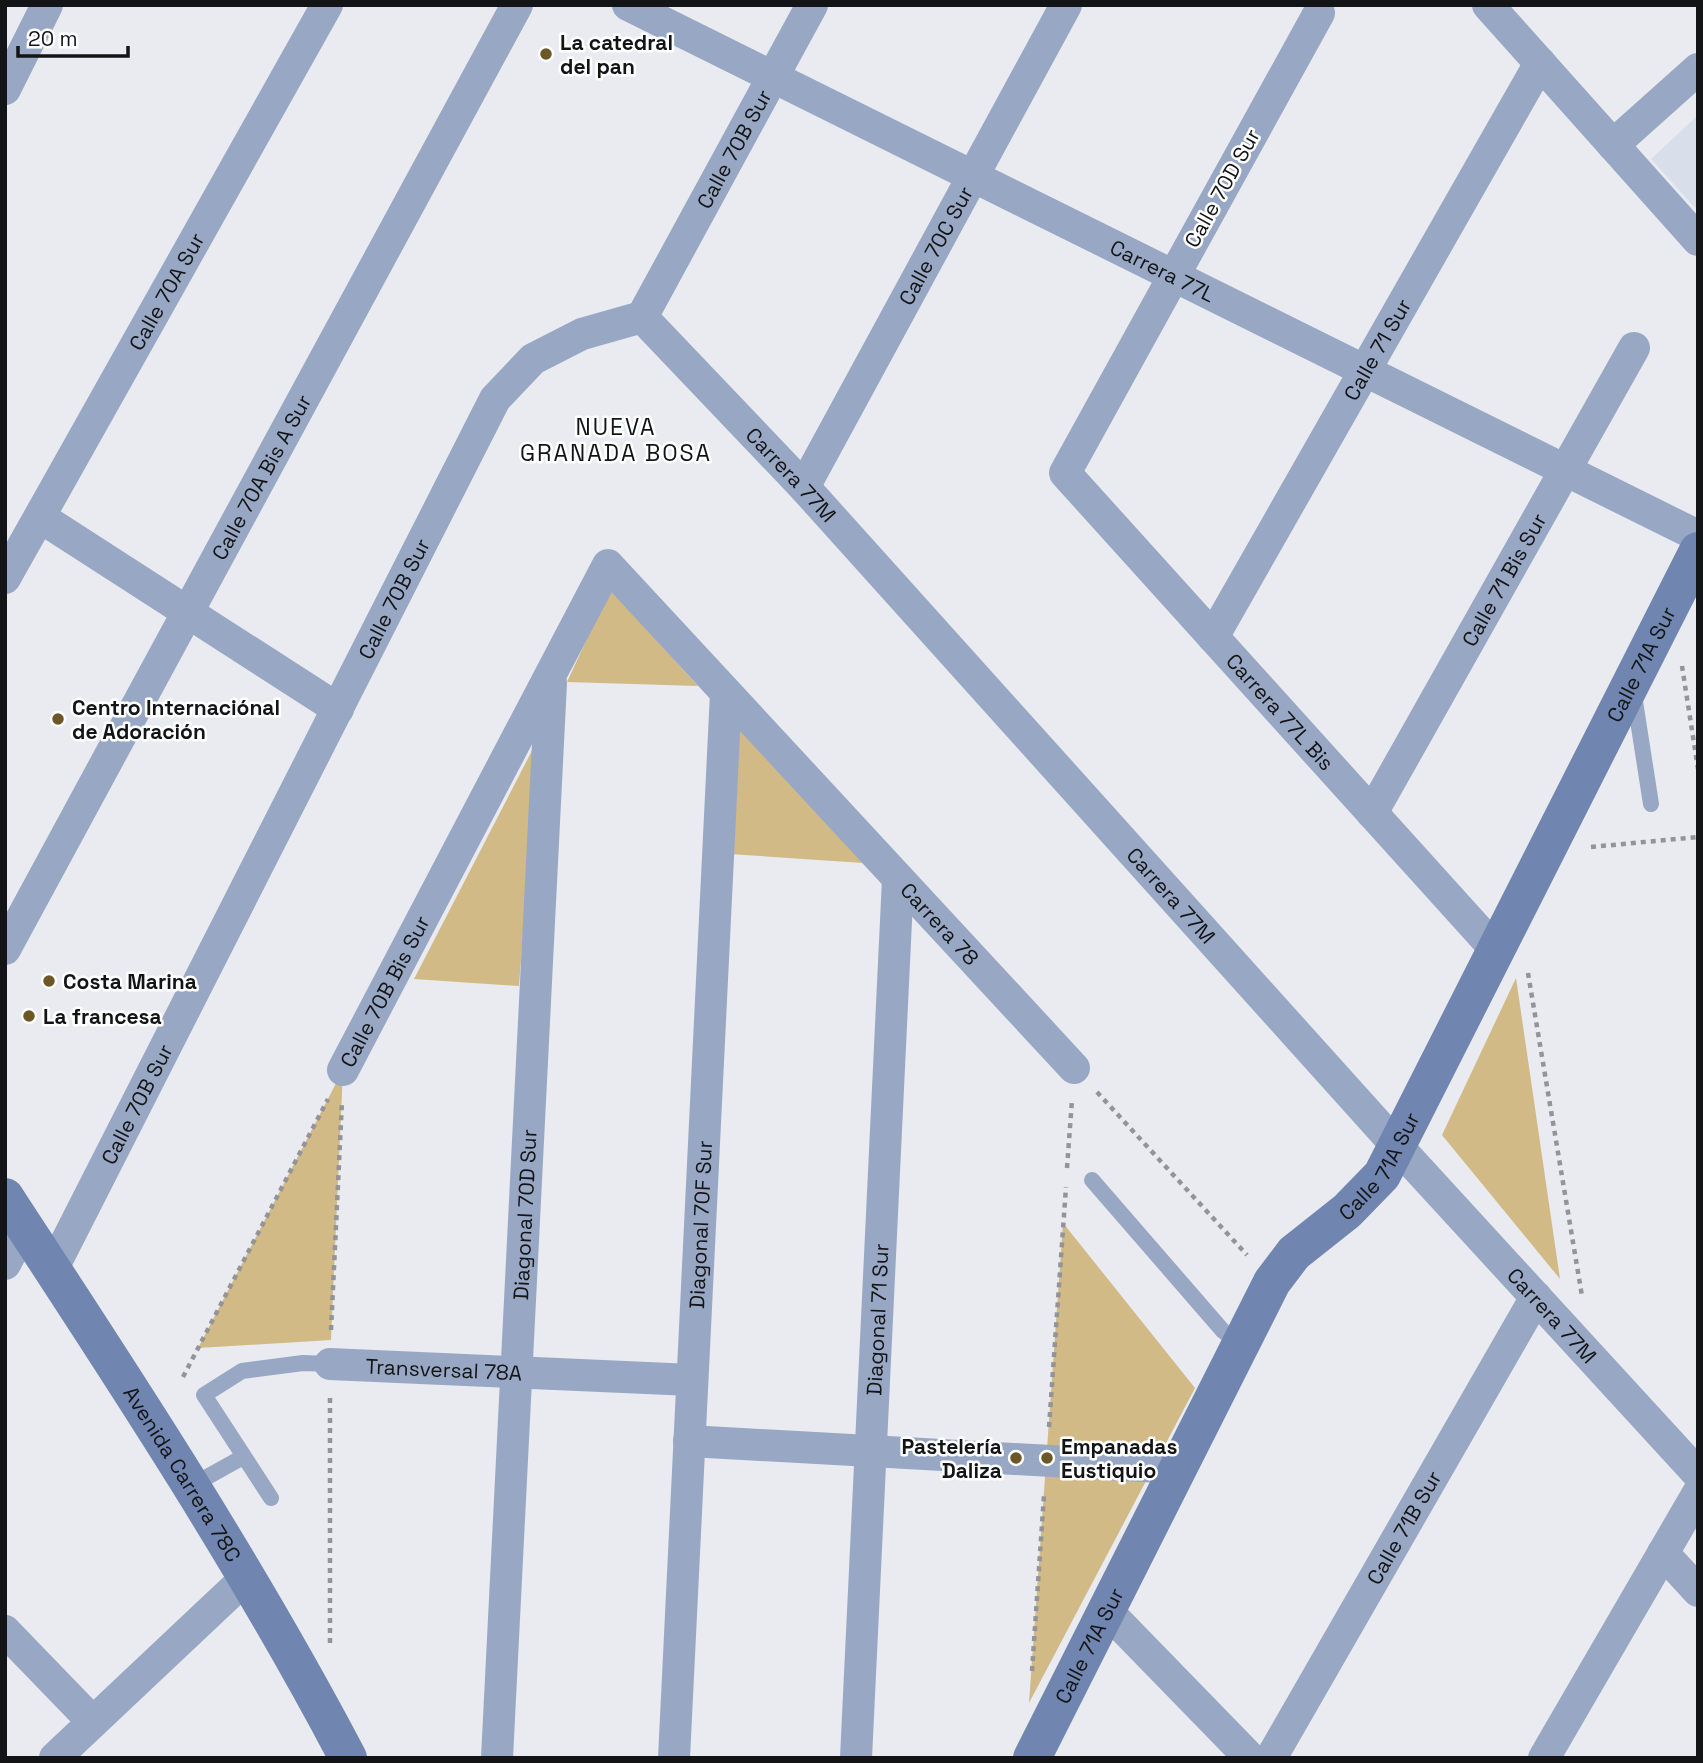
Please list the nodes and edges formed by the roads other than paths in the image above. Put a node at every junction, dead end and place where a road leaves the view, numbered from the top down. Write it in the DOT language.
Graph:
graph roads {
  1 [pos="47,5"];
  2 [pos="327,5"];
  3 [pos="517,5"];
  4 [pos="628,5"];
  5 [pos="813,5"];
  6 [pos="1066,5"];
  7 [pos="1488,5"];
  8 [pos="1319,13"];
  9 [pos="1540,63"];
  10 [pos="1698,69"];
  11 [pos="773,77"];
  12 [pos="5,89"];
  13 [pos="1613,145"];
  14 [pos="973,177"];
  15 [pos="1698,240"];
  16 [pos="1174,276"];
  17 [pos="642,317"];
  18 [pos="1634,348"];
  19 [pos="1364,371"];
  20 [pos="1566,470"];
  21 [pos="1065,473"];
  22 [pos="804,488"];
  23 [pos="40,517"];
  24 [pos="1698,536"];
  25 [pos="1698,551"];
  26 [pos="608,565"];
  27 [pos="5,578"];
  28 [pos="188,612"];
  29 [pos="1213,637"];
  30 [pos="552,671"];
  31 [pos="1632,682"];
  32 [pos="726,693"];
  33 [pos="338,709"];
  34 [pos="1651,804"];
  35 [pos="1372,813"];
  36 [pos="898,879"];
  37 [pos="5,949"];
  38 [pos="1496,950"];
  39 [pos="1074,1068"];
  40 [pos="343,1070"];
  41 [pos="1397,1146"];
  42 [pos="1092,1180"];
  43 [pos="15,1212"];
  44 [pos="5,1264"];
  45 [pos="53,1268"];
  46 [pos="1536,1297"];
  47 [pos="1240,1344"];
  48 [pos="330,1364"];
  49 [pos="516,1372"];
  50 [pos="692,1380"];
  51 [pos="689,1441"];
  52 [pos="871,1451"];
  53 [pos="243,1457"];
  54 [pos="1177,1468"];
  55 [pos="1698,1474"];
  56 [pos="191,1486"];
  57 [pos="1698,1494"];
  58 [pos="271,1498"];
  59 [pos="1663,1553"];
  60 [pos="246,1578"];
  61 [pos="1698,1591"];
  62 [pos="1106,1610"];
  63 [pos="5,1631"];
  64 [pos="93,1722"];
  65 [pos="55,1758"];
  66 [pos="348,1758"];
  67 [pos="497,1758"];
  68 [pos="674,1758"];
  69 [pos="856,1758"];
  70 [pos="1032,1758"];
  71 [pos="1250,1758"];
  72 [pos="1271,1758"];
  73 [pos="1544,1758"];
  1 -- 12 [label="street"];
  2 -- 23 [label="street, Calle 70A Sur"];
  3 -- 28 [label="street, Calle 70A Bis A Sur"];
  4 -- 11 [label="street, Carrera 77L"];
  5 -- 11 [label="street, Calle 70B Sur"];
  6 -- 14 [label="street, Calle 70C Sur"];
  7 -- 9 [label="street"];
  8 -- 16 [label="street, Calle 70D Sur"];
  9 -- 13 [label="street"];
  9 -- 19 [label="street, Calle 71 Sur"];
  10 -- 13 [label="street"];
  11 -- 14 [label="street, Carrera 77L"];
  11 -- 17 [label="street, Calle 70B Sur"];
  13 -- 15 [label="street"];
  14 -- 16 [label="street, Carrera 77L"];
  14 -- 22 [label="street, Calle 70C Sur"];
  16 -- 19 [label="street, Carrera 77L"];
  16 -- 21 [label="street, Calle 70D Sur"];
  17 -- 22 [label="street, Carrera 77M"];
  17 -- 33 [label="street, Calle 70B Sur"];
  18 -- 20 [label="street, Calle 71 Bis Sur"];
  19 -- 20 [label="street, Carrera 77L"];
  19 -- 29 [label="street, Calle 71 Sur"];
  20 -- 24 [label="street, Carrera 77L"];
  20 -- 35 [label="street, Calle 71 Bis Sur"];
  21 -- 29 [label="street, Carrera 77L Bis"];
  22 -- 41 [label="street, Carrera 77M"];
  23 -- 27 [label="street, Calle 70A Sur"];
  23 -- 28 [label="street"];
  25 -- 31 [label="street, Calle 71A Sur"];
  26 -- 30 [label="street, Calle 70B Bis Sur"];
  26 -- 32 [label="street, Carrera 78"];
  28 -- 33 [label="street"];
  28 -- 37 [label="street, Calle 70A Bis A Sur"];
  29 -- 35 [label="street, Carrera 77L Bis"];
  30 -- 40 [label="street, Calle 70B Bis Sur"];
  30 -- 49 [label="street, Diagonal 70D Sur"];
  31 -- 34 [label="lane"];
  31 -- 38 [label="street, Calle 71A Sur"];
  32 -- 36 [label="street, Carrera 78"];
  32 -- 50 [label="street, Diagonal 70F Sur"];
  33 -- 45 [label="street, Calle 70B Sur"];
  35 -- 38 [label="street, Carrera 77L Bis"];
  36 -- 39 [label="street, Carrera 78"];
  36 -- 52 [label="street, Diagonal 71 Sur"];
  38 -- 41 [label="street, Calle 71A Sur"];
  41 -- 46 [label="street, Carrera 77M"];
  41 -- 47 [label="street, Calle 71A Sur"];
  42 -- 47 [label="lane"];
  43 -- 44 [label="street"];
  43 -- 45 [label="street, Avenida Carrera 78C"];
  45 -- 56 [label="street, Avenida Carrera 78C"];
  46 -- 55 [label="street, Carrera 77M"];
  46 -- 72 [label="street, Calle 71B Sur"];
  47 -- 54 [label="street, Calle 71A Sur"];
  48 -- 49 [label="street, Transversal 78A"];
  48 -- 53 [label="lane, Transversal 78A"];
  49 -- 50 [label="street, Transversal 78A"];
  49 -- 67 [label="street, Diagonal 70D Sur"];
  50 -- 51 [label="street, Diagonal 70F Sur"];
  51 -- 52 [label="street"];
  51 -- 68 [label="street, Diagonal 70F Sur"];
  52 -- 54 [label="street"];
  52 -- 69 [label="street, Diagonal 71 Sur"];
  53 -- 56 [label="lane"];
  53 -- 58 [label="lane"];
  54 -- 62 [label="street, Calle 71A Sur"];
  56 -- 60 [label="street, Avenida Carrera 78C"];
  57 -- 59 [label="street"];
  59 -- 61 [label="street"];
  59 -- 73 [label="street"];
  60 -- 64 [label="street"];
  60 -- 66 [label="street, Avenida Carrera 78C"];
  62 -- 70 [label="street, Calle 71A Sur"];
  62 -- 71 [label="street"];
  63 -- 64 [label="street"];
  64 -- 65 [label="street"];
}
